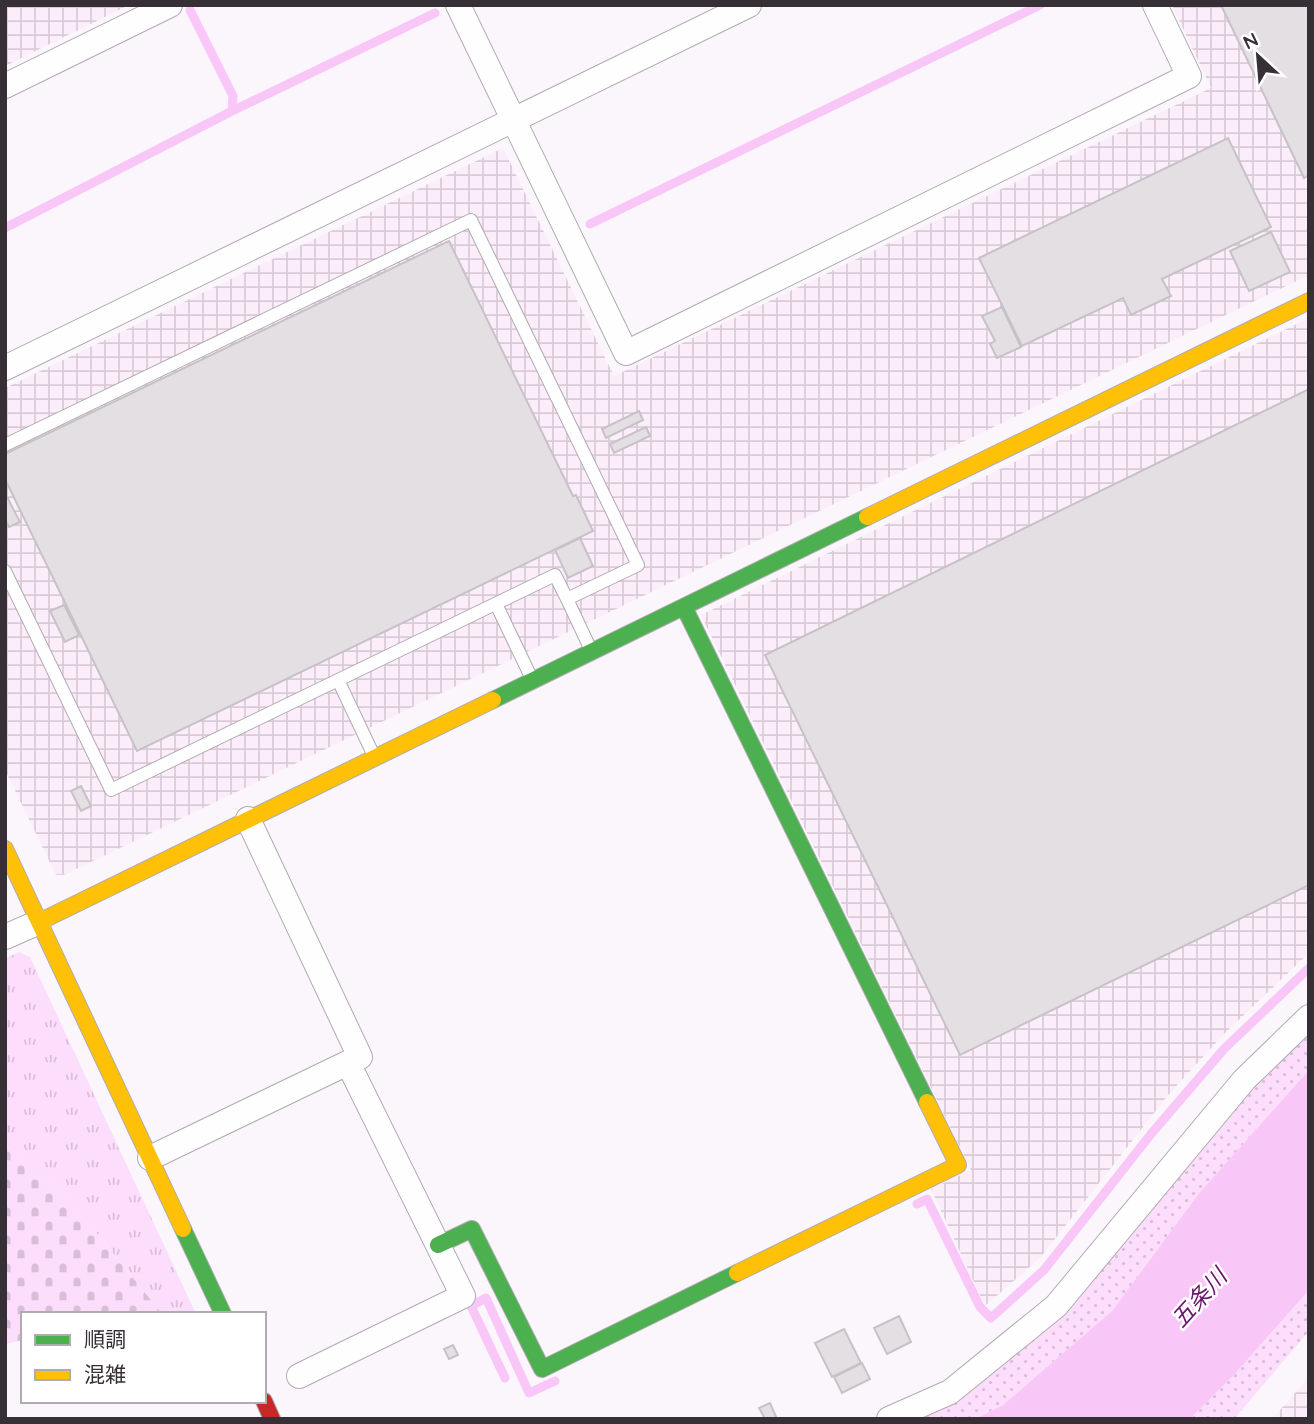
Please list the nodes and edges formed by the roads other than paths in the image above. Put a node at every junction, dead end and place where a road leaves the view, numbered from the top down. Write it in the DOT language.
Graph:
graph roads {
  1 [pos="170,5"];
  2 [pos="458,5"];
  3 [pos="749,5"];
  4 [pos="1155,5"];
  5 [pos="5,86"];
  6 [pos="514,120"];
  7 [pos="1309,301"];
  8 [pos="5,368"];
  9 [pos="5,445"];
  10 [pos="5,571"];
  11 [pos="567,599"];
  12 [pos="496,604"];
  13 [pos="684,607"];
  14 [pos="592,652"];
  15 [pos="338,680"];
  16 [pos="533,681"];
  17 [pos="375,758"];
  18 [pos="248,819"];
  19 [pos="5,849"];
  20 [pos="39,922"];
  21 [pos="5,937"];
  22 [pos="1309,1017"];
  23 [pos="348,1063"];
  24 [pos="150,1158"];
  25 [pos="438,1245"];
  26 [pos="222,1312"];
  27 [pos="299,1376"];
  28 [pos="265,1403"];
  29 [pos="272,1419"];
  30 [pos="889,1419"];
  1 -- 5 [label="street"];
  2 -- 6 [label="street"];
  3 -- 6 [label="street"];
  4 -- 6 [label="street"];
  6 -- 8 [label="street"];
  7 -- 13 [label="street"];
  9 -- 11 [label="lane"];
  10 -- 15 [label="lane"];
  11 -- 12 [label="lane"];
  11 -- 14 [label="lane"];
  12 -- 15 [label="lane"];
  12 -- 16 [label="lane"];
  13 -- 14 [label="street"];
  13 -- 25 [label="street"];
  14 -- 16 [label="street"];
  15 -- 17 [label="lane"];
  16 -- 17 [label="street"];
  17 -- 18 [label="street"];
  18 -- 20 [label="street"];
  18 -- 23 [label="street"];
  19 -- 20 [label="street"];
  20 -- 21 [label="street"];
  20 -- 24 [label="street"];
  22 -- 30 [label="street"];
  23 -- 24 [label="street"];
  23 -- 25 [label="street"];
  24 -- 26 [label="street"];
  25 -- 27 [label="street"];
  28 -- 29 [label="street"];
}
